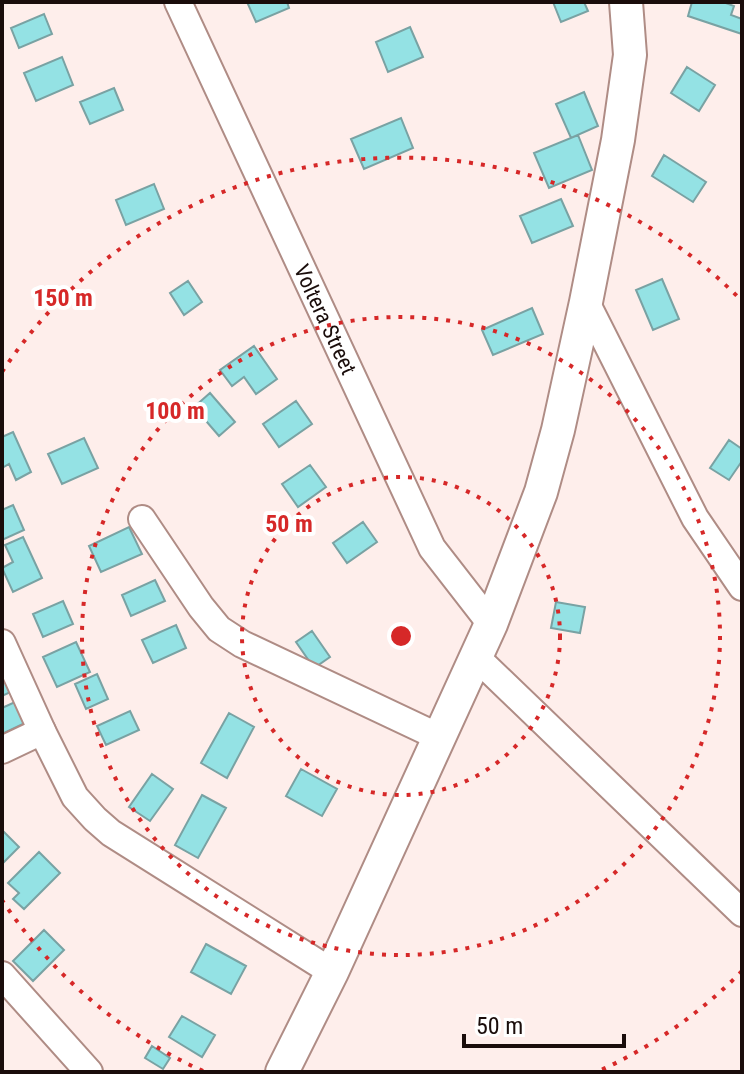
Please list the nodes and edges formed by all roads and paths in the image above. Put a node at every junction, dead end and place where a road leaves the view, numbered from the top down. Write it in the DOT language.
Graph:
graph roads {
  1 [pos="178,2"];
  2 [pos="626,2"];
  3 [pos="641,2"];
  4 [pos="630,55"];
  5 [pos="586,302"];
  6 [pos="142,519"];
  7 [pos="742,587"];
  8 [pos="491,624"];
  9 [pos="2,643"];
  10 [pos="476,657"];
  11 [pos="42,731"];
  12 [pos="439,737"];
  13 [pos="2,750"];
  14 [pos="742,913"];
  15 [pos="332,972"];
  16 [pos="2,975"];
  17 [pos="89,1072"];
  18 [pos="282,1072"];
  1 -- 8 [label="street, Voltera Street"];
  2 -- 4 [label="main road"];
  3 -- 4 [label="street"];
  4 -- 5 [label="main road"];
  5 -- 7 [label="street"];
  5 -- 8 [label="main road"];
  6 -- 12 [label="street"];
  8 -- 10 [label="main road"];
  9 -- 11 [label="street"];
  10 -- 12 [label="main road"];
  10 -- 14 [label="street"];
  11 -- 13 [label="street"];
  11 -- 15 [label="street"];
  12 -- 15 [label="main road"];
  15 -- 18 [label="main road"];
  16 -- 17 [label="street"];
}
